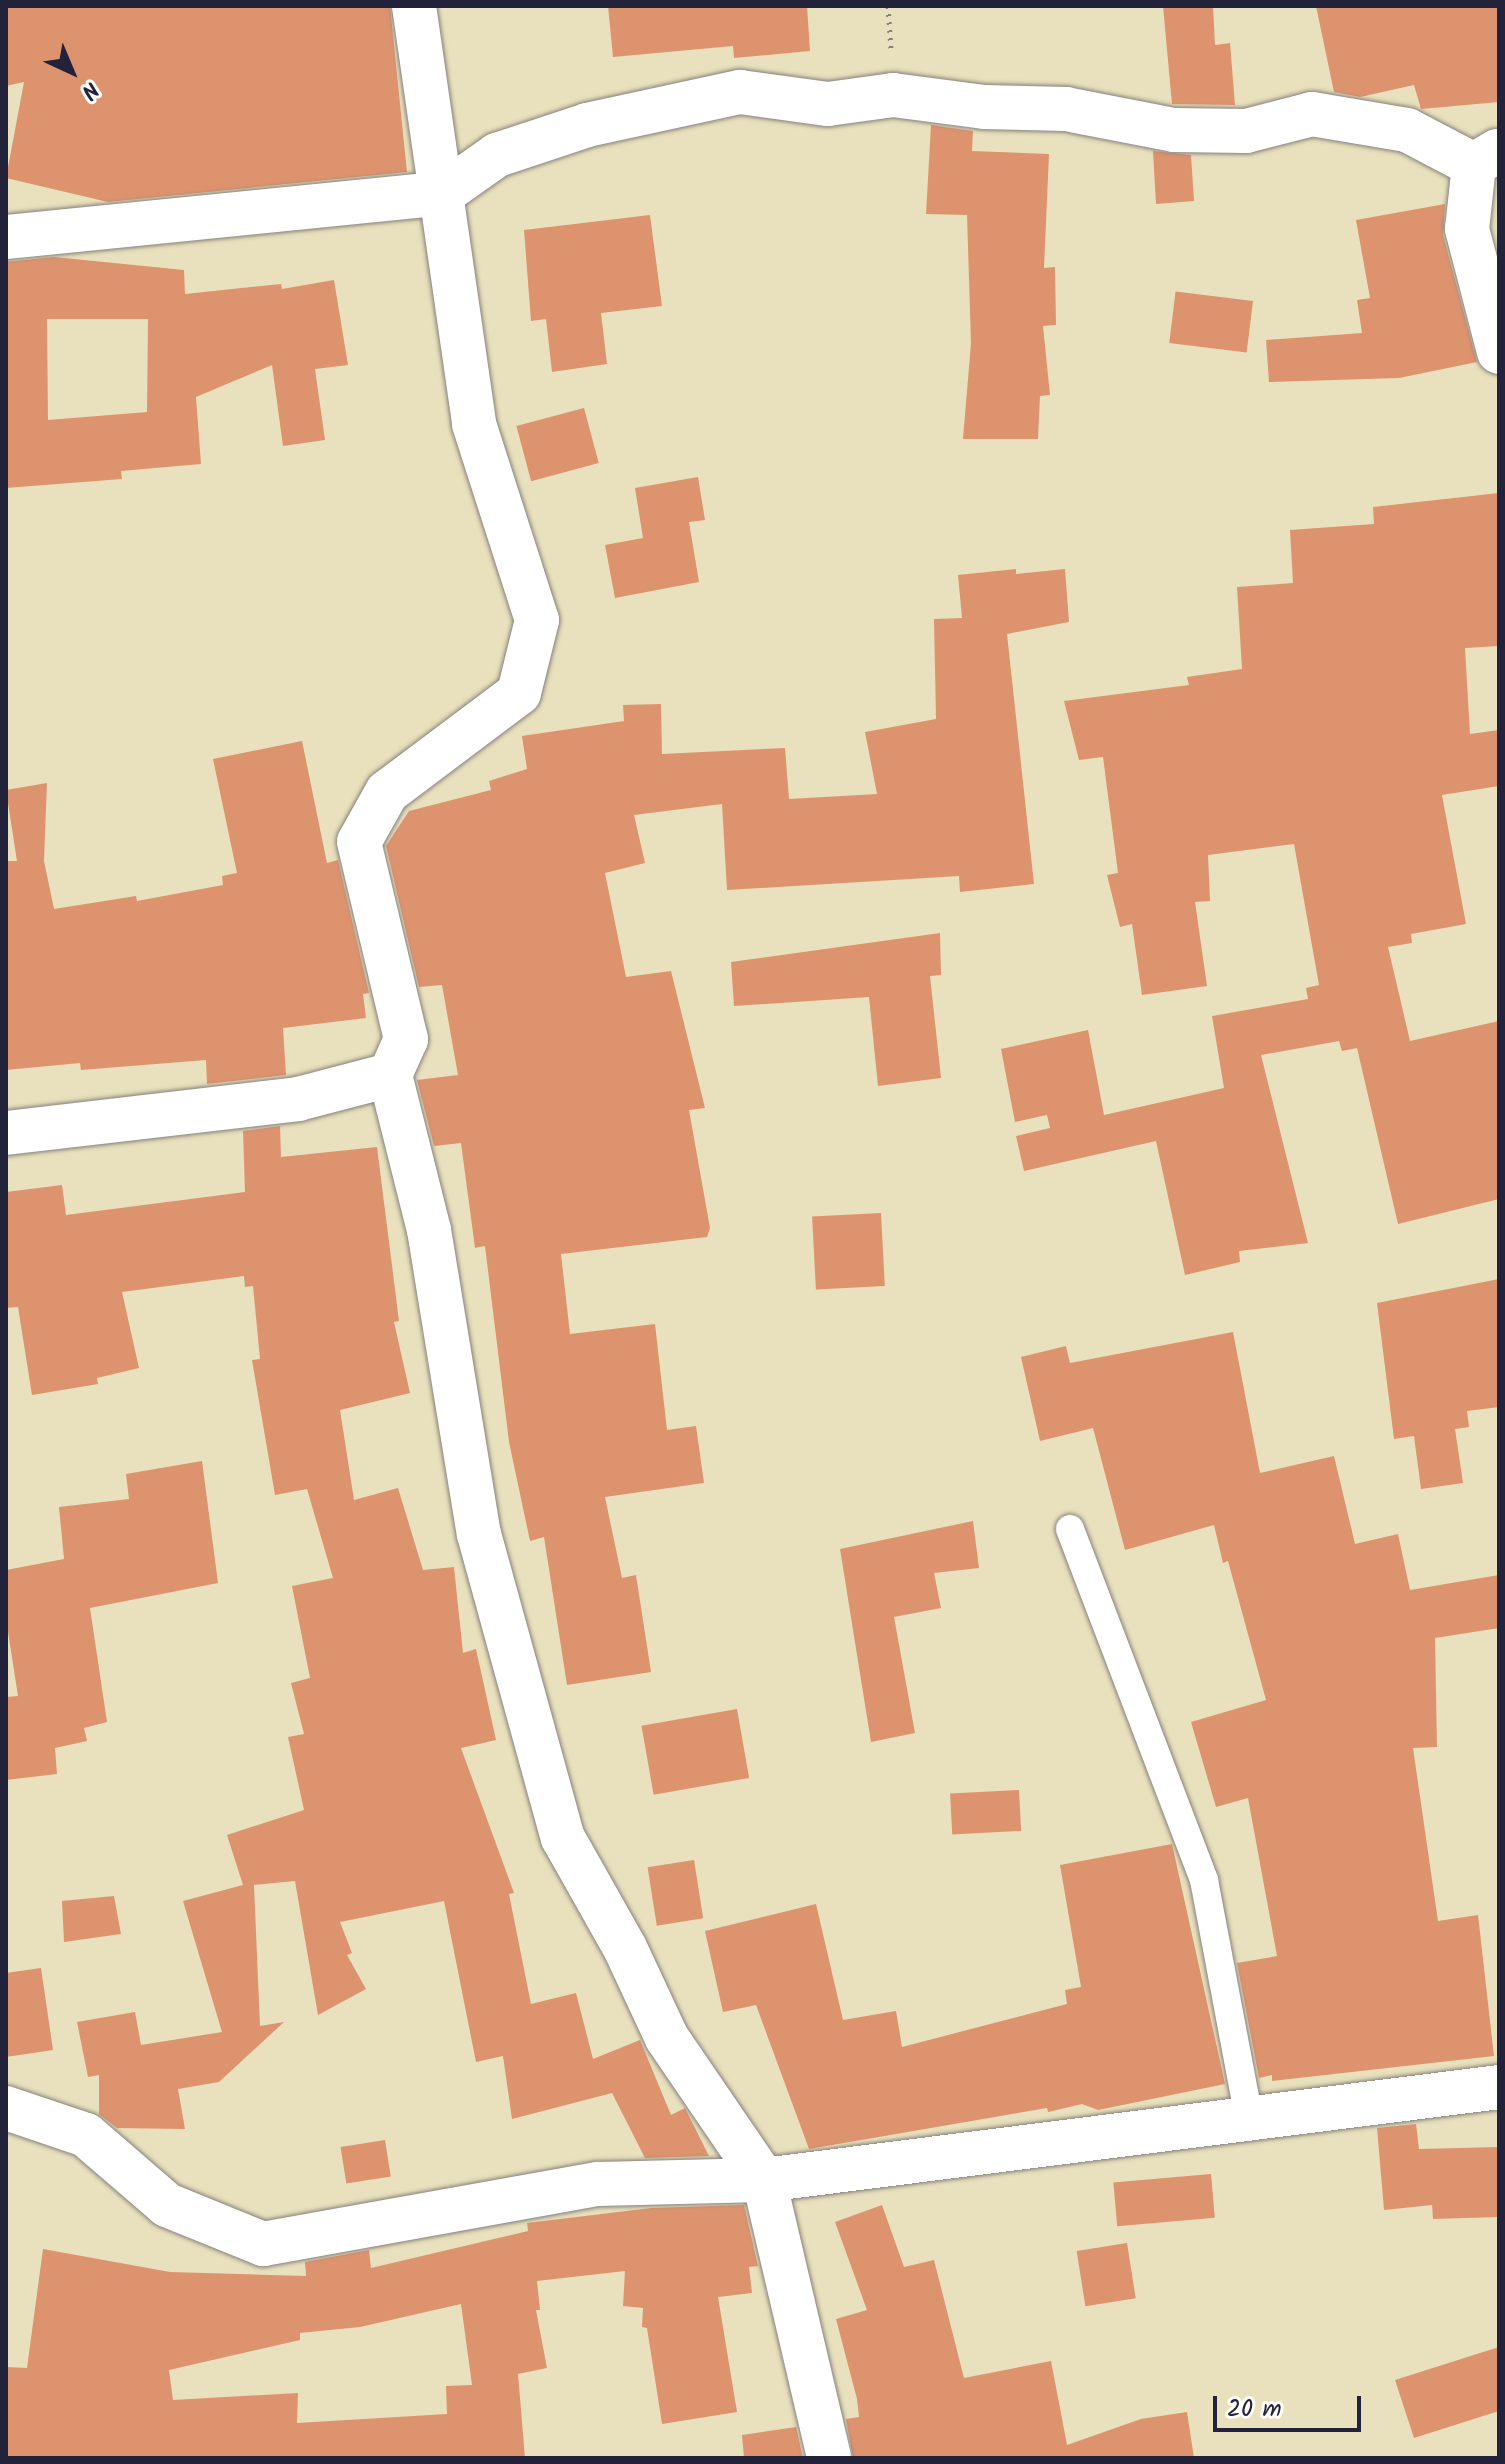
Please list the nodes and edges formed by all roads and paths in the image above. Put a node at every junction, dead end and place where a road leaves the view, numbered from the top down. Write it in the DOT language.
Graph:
graph roads {
  1 [pos="414,6"];
  2 [pos="1486,157"];
  3 [pos="443,193"];
  4 [pos="6,237"];
  5 [pos="1499,352"];
  6 [pos="390,1075"];
  7 [pos="6,1133"];
  8 [pos="1070,1529"];
  9 [pos="1499,2087"];
  10 [pos="6,2108"];
  11 [pos="1249,2119"];
  12 [pos="764,2180"];
  13 [pos="829,2458"];
  1 -- 3 [label="street"];
  2 -- 3 [label="street"];
  2 -- 5 [label="street"];
  3 -- 4 [label="street"];
  3 -- 6 [label="street"];
  6 -- 7 [label="street"];
  6 -- 12 [label="street"];
  8 -- 11 [label="lane"];
  9 -- 11 [label="street"];
  10 -- 12 [label="street"];
  11 -- 12 [label="street"];
  12 -- 13 [label="street"];
}
